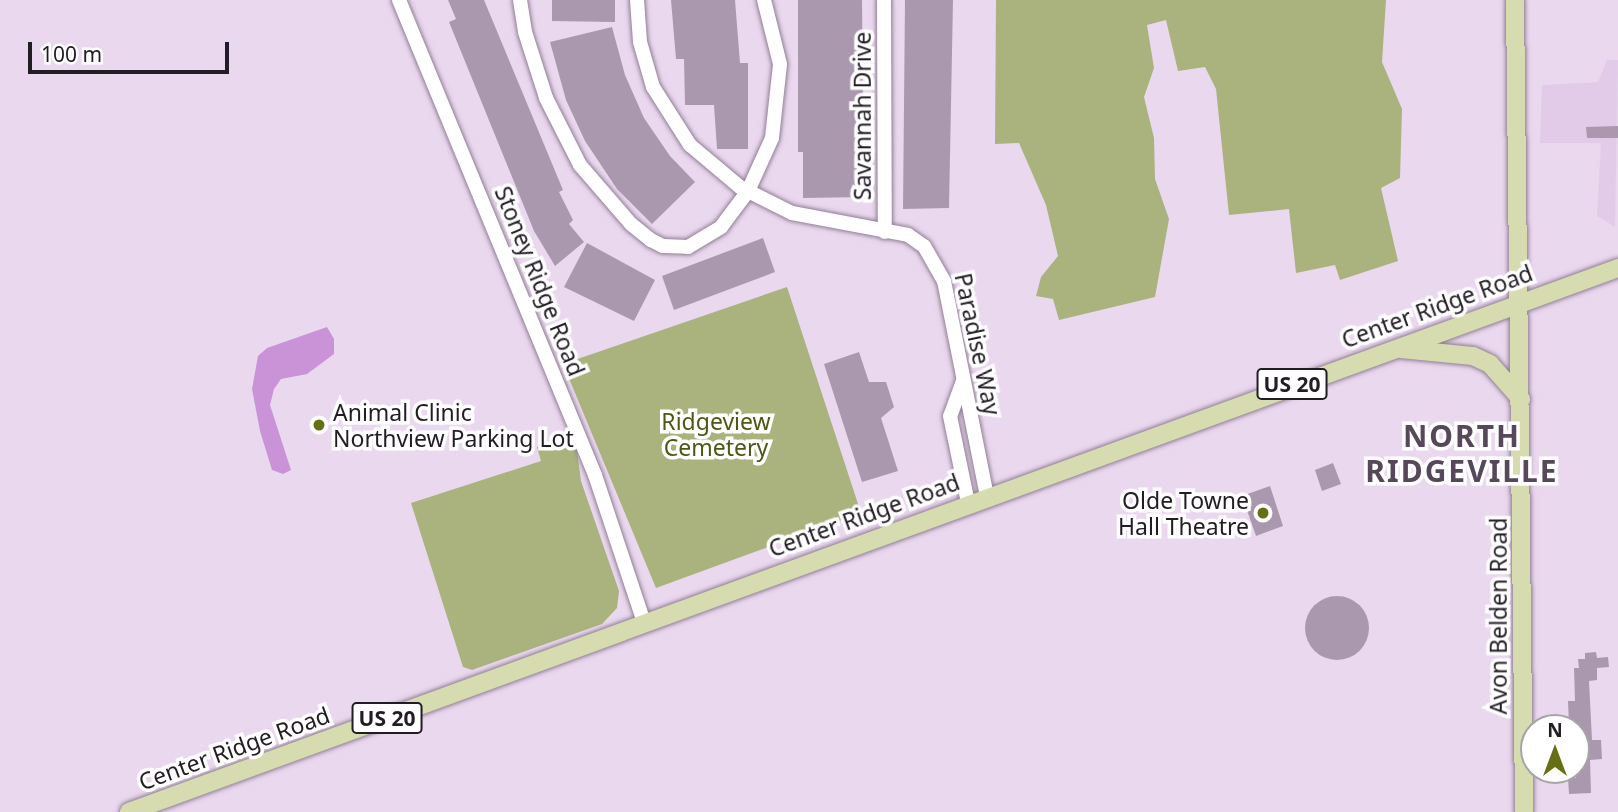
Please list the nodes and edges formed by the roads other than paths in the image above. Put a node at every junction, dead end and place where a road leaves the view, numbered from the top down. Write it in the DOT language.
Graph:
graph roads {
  1 [pos="399,0"];
  2 [pos="520,0"];
  3 [pos="637,0"];
  4 [pos="764,0"];
  5 [pos="884,0"];
  6 [pos="1515,0"];
  7 [pos="748,191"];
  8 [pos="885,232"];
  9 [pos="1618,268"];
  10 [pos="1520,301"];
  11 [pos="1387,349"];
  12 [pos="964,379"];
  13 [pos="1521,399"];
  14 [pos="987,496"];
  15 [pos="968,503"];
  16 [pos="643,622"];
  17 [pos="129,812"];
  18 [pos="1524,812"];
  1 -- 16 [label="street, Stoney Ridge Road"];
  2 -- 7 [label="street"];
  3 -- 7 [label="street, Paradise Way"];
  4 -- 7 [label="street"];
  5 -- 8 [label="street, Savannah Drive"];
  6 -- 10 [label="main road, Avon Belden Road"];
  7 -- 8 [label="street, Paradise Way"];
  8 -- 12 [label="street, Paradise Way"];
  9 -- 10 [label="main road, Center Ridge Road / US 20"];
  10 -- 11 [label="main road, Center Ridge Road / US 20"];
  10 -- 13 [label="main road, Avon Belden Road"];
  11 -- 13 [label="main road"];
  11 -- 14 [label="main road, Center Ridge Road / US 20"];
  12 -- 14 [label="street, Paradise Way"];
  12 -- 15 [label="street"];
  13 -- 18 [label="main road, Avon Belden Road"];
  14 -- 15 [label="main road, Center Ridge Road / US 20"];
  15 -- 16 [label="main road, Center Ridge Road / US 20"];
  16 -- 17 [label="main road, Center Ridge Road / US 20"];
}
